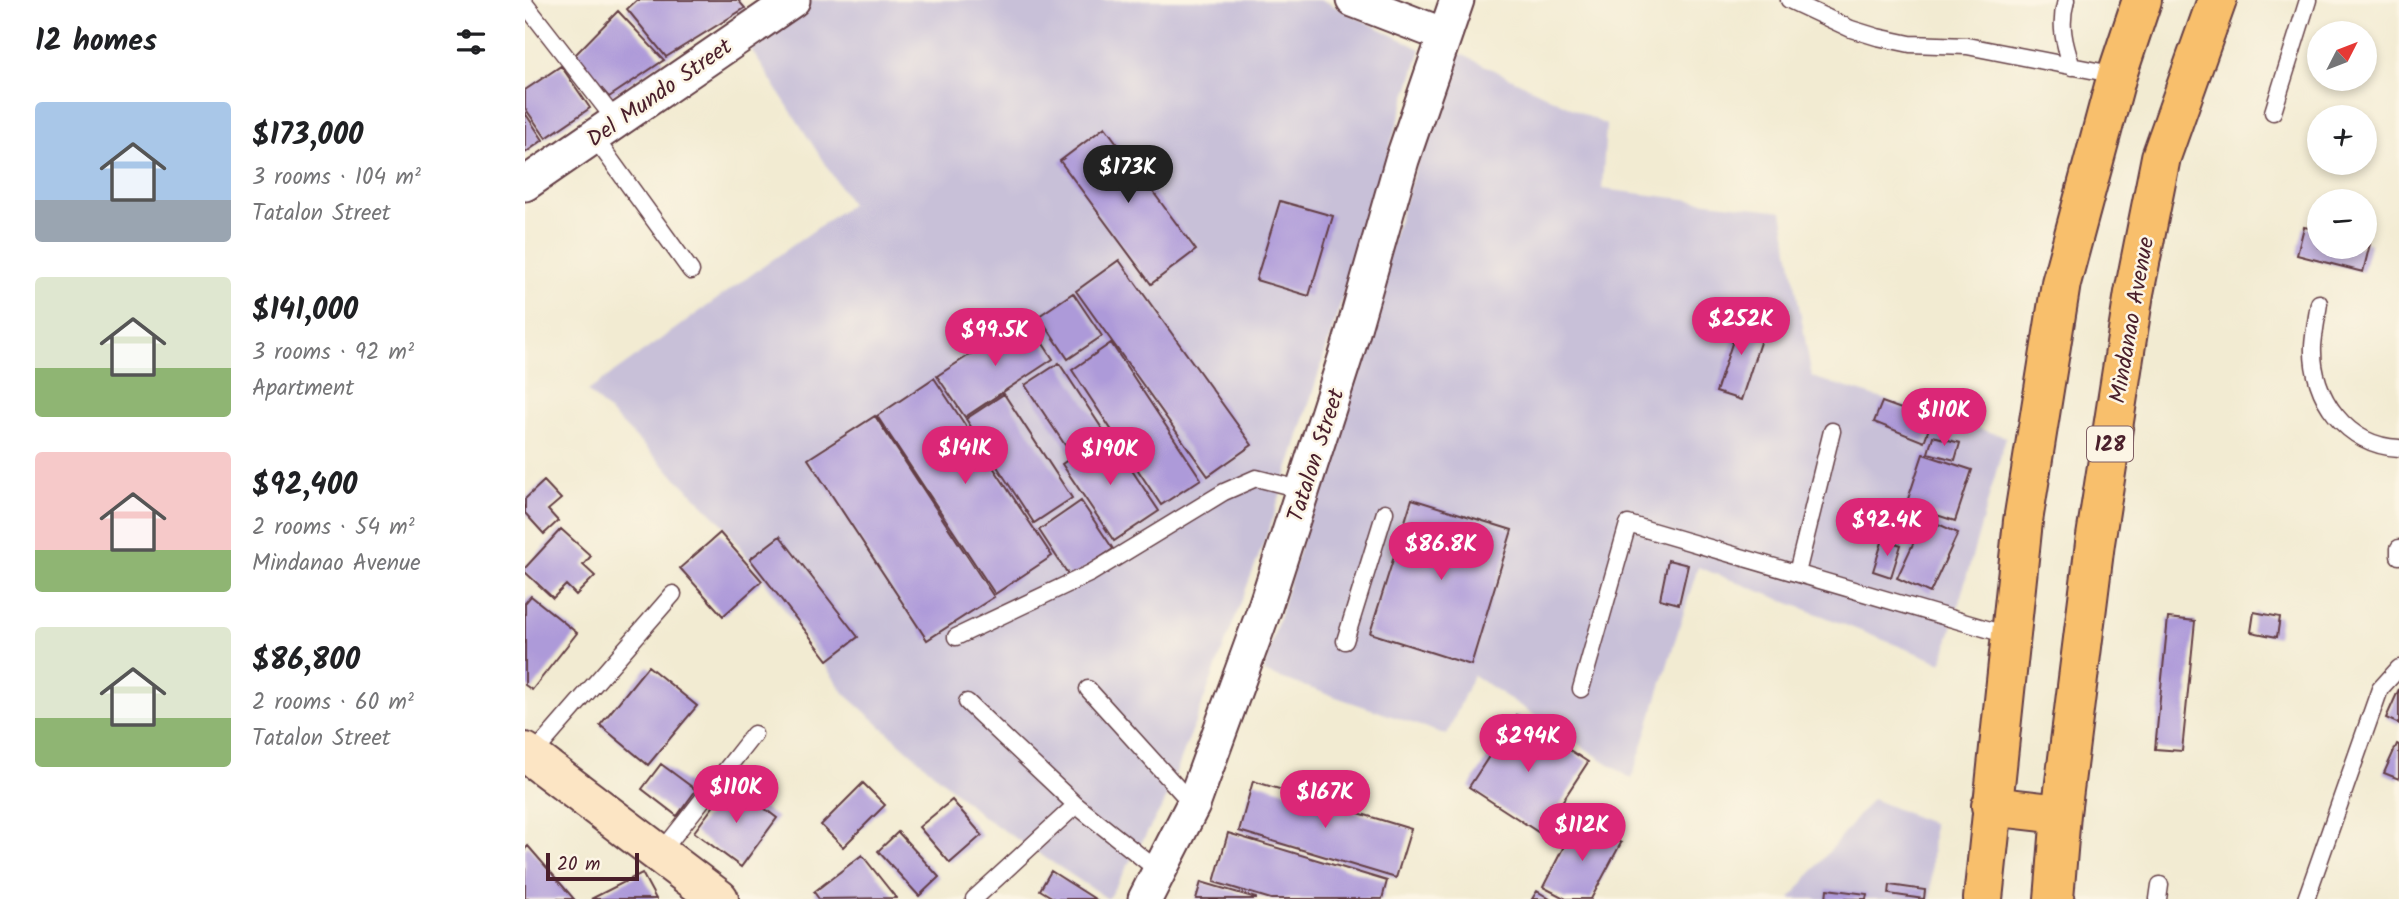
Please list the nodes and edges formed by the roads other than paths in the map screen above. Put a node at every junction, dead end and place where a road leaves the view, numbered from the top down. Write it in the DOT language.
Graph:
graph roads {
  1 [pos="792,0"];
  2 [pos="1353,0"];
  3 [pos="1457,0"];
  4 [pos="1789,0"];
  5 [pos="2066,0"];
  6 [pos="2142,0"];
  7 [pos="2217,0"];
  8 [pos="2308,0"];
  9 [pos="525,4"];
  10 [pos="1444,35"];
  11 [pos="2071,67"];
  12 [pos="2117,75"];
  13 [pos="2273,112"];
  14 [pos="605,129"];
  15 [pos="525,184"];
  16 [pos="691,271"];
  17 [pos="2319,303"];
  18 [pos="1832,431"];
  19 [pos="2399,448"];
  20 [pos="1304,490"];
  21 [pos="1385,512"];
  22 [pos="2399,548"];
  23 [pos="2399,556"];
  24 [pos="1797,573"];
  25 [pos="673,594"];
  26 [pos="2011,636"];
  27 [pos="955,637"];
  28 [pos="1345,641"];
  29 [pos="2399,668"];
  30 [pos="1088,689"];
  31 [pos="1581,689"];
  32 [pos="967,702"];
  33 [pos="754,734"];
  34 [pos="528,755"];
  35 [pos="1076,805"];
  36 [pos="1193,805"];
  37 [pos="1991,806"];
  38 [pos="2061,814"];
  39 [pos="659,855"];
  40 [pos="1153,886"];
  41 [pos="719,899"];
  42 [pos="974,899"];
  43 [pos="1983,899"];
  44 [pos="2054,899"];
  45 [pos="2306,899"];
  1 -- 14 [label="street, Del Mundo Street"];
  2 -- 10 [label="street"];
  3 -- 10 [label="street, Tatalon Street"];
  4 -- 11 [label="lane"];
  5 -- 11 [label="lane"];
  6 -- 12 [label="main road"];
  7 -- 38 [label="main road, Mindanao Avenue / 128"];
  8 -- 13 [label="lane"];
  9 -- 14 [label="lane"];
  10 -- 20 [label="street, Tatalon Street"];
  11 -- 12 [label="lane"];
  12 -- 26 [label="main road"];
  14 -- 15 [label="street, Del Mundo Street"];
  14 -- 16 [label="lane"];
  17 -- 19 [label="lane"];
  18 -- 24 [label="lane"];
  20 -- 27 [label="lane"];
  20 -- 36 [label="street, Tatalon Street"];
  21 -- 28 [label="lane"];
  22 -- 23 [label="lane"];
  24 -- 26 [label="lane"];
  24 -- 31 [label="lane"];
  25 -- 34 [label="lane"];
  26 -- 37 [label="main road"];
  29 -- 45 [label="lane"];
  30 -- 36 [label="lane"];
  32 -- 35 [label="lane"];
  33 -- 39 [label="lane"];
  34 -- 39 [label="main road"];
  35 -- 40 [label="lane"];
  35 -- 42 [label="lane"];
  36 -- 40 [label="street, Tatalon Street"];
  37 -- 38 [label="main road"];
  37 -- 43 [label="main road"];
  38 -- 44 [label="main road, Mindanao Avenue / 128"];
  39 -- 41 [label="main road"];
}
